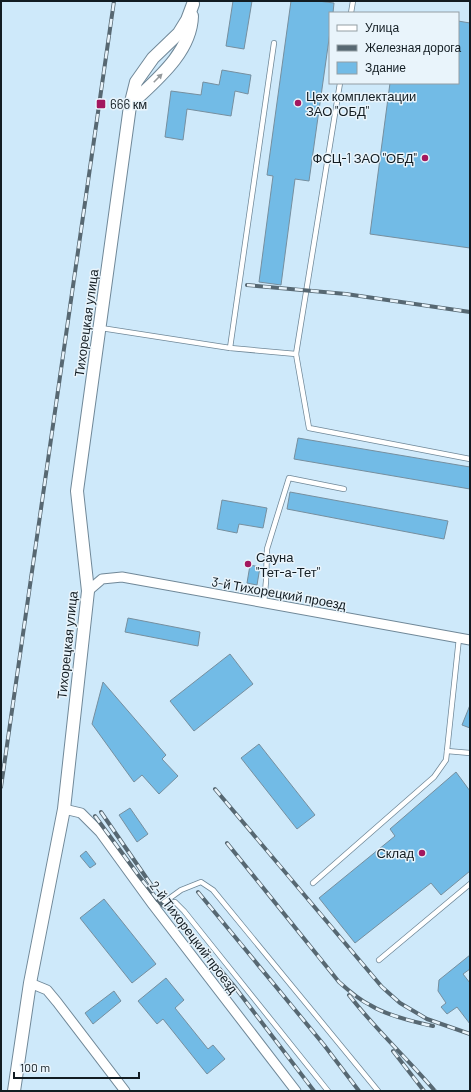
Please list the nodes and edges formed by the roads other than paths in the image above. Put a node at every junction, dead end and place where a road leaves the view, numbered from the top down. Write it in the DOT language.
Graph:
graph roads {
  1 [pos="353,1"];
  2 [pos="193,3"];
  3 [pos="351,12"];
  4 [pos="274,43"];
  5 [pos="340,84"];
  6 [pos="130,106"];
  7 [pos="99,328"];
  8 [pos="230,348"];
  9 [pos="296,354"];
  10 [pos="470,459"];
  11 [pos="344,489"];
  12 [pos="88,590"];
  13 [pos="264,603"];
  14 [pos="459,638"];
  15 [pos="470,640"];
  16 [pos="447,751"];
  17 [pos="470,753"];
  18 [pos="64,808"];
  19 [pos="313,883"];
  20 [pos="470,884"];
  21 [pos="163,903"];
  22 [pos="153,905"];
  23 [pos="379,960"];
  24 [pos="30,983"];
  25 [pos="14,1091"];
  26 [pos="125,1091"];
  27 [pos="296,1091"];
  28 [pos="328,1091"];
  29 [pos="378,1091"];
  1 -- 3 [label="lane"];
  2 -- 6 [label="street, Тихорецкая улица"];
  6 -- 2 [label="street, Тихорецкая улица, one-way"];
  4 -- 8 [label="lane"];
  5 -- 9 [label="lane"];
  6 -- 7 [label="street, Тихорецкая улица"];
  7 -- 8 [label="lane"];
  7 -- 12 [label="street, Тихорецкая улица"];
  8 -- 9 [label="lane"];
  9 -- 10 [label="lane"];
  11 -- 13 [label="lane"];
  12 -- 13 [label="street, 3-й Тихорецкий проезд"];
  12 -- 18 [label="street, Тихорецкая улица"];
  13 -- 14 [label="street, 3-й Тихорецкий проезд"];
  14 -- 15 [label="street, 3-й Тихорецкий проезд"];
  14 -- 16 [label="lane"];
  16 -- 17 [label="lane"];
  16 -- 19 [label="lane"];
  18 -- 22 [label="street, 2-й Тихорецкий проезд"];
  18 -- 24 [label="street, Тихорецкая улица"];
  20 -- 23 [label="lane"];
  21 -- 22 [label="lane"];
  21 -- 28 [label="lane"];
  21 -- 29 [label="lane"];
  22 -- 27 [label="street, 2-й Тихорецкий проезд"];
  24 -- 25 [label="street, Тихорецкая улица"];
  24 -- 26 [label="street"];
}
